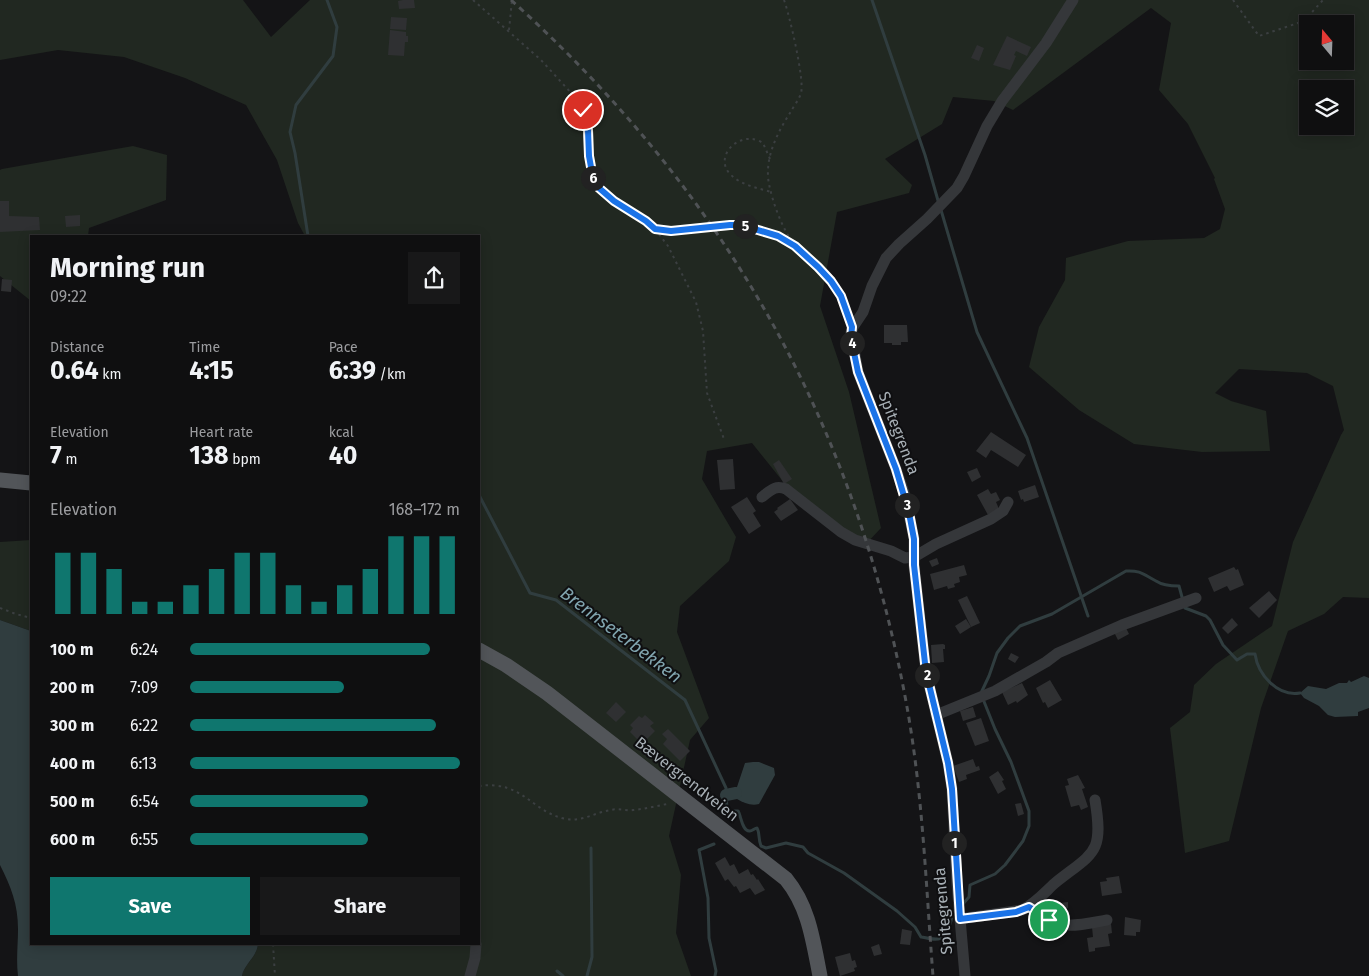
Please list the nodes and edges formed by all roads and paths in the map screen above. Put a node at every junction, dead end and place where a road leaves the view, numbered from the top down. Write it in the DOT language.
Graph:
graph roads {
  1 [pos="473,0"];
  2 [pos="512,0"];
  3 [pos="784,0"];
  4 [pos="1073,0"];
  5 [pos="1233,0"];
  6 [pos="1323,0"];
  7 [pos="509,31"];
  8 [pos="770,159"];
  9 [pos="771,192"];
  10 [pos="655,229"];
  11 [pos="795,246"];
  12 [pos="852,327"];
  13 [pos="724,439"];
  14 [pos="0,480"];
  15 [pos="30,483"];
  16 [pos="762,496"];
  17 [pos="1008,502"];
  18 [pos="914,557"];
  19 [pos="1196,598"];
  20 [pos="0,608"];
  21 [pos="30,618"];
  22 [pos="480,651"];
  23 [pos="936,715"];
  24 [pos="480,786"];
  25 [pos="685,800"];
  26 [pos="1095,800"];
  27 [pos="1029,907"];
  28 [pos="960,919"];
  29 [pos="1107,920"];
  30 [pos="273,945"];
  31 [pos="476,945"];
  32 [pos="275,976"];
  33 [pos="470,976"];
  34 [pos="820,976"];
  35 [pos="965,976"];
  1 -- 7 [label="path"];
  2 -- 7 [label="path"];
  3 -- 8 [label="path"];
  4 -- 12 [label="street"];
  5 -- 6 [label="path"];
  7 -- 10 [label="path"];
  8 -- 9 [label="path"];
  8 -- 9 [label="path"];
  9 -- 11 [label="path"];
  10 -- 11 [label="path"];
  10 -- 13 [label="path"];
  11 -- 12 [label="path"];
  12 -- 18 [label="street, Spitegrenda"];
  14 -- 15 [label="main road"];
  16 -- 18 [label="street"];
  17 -- 18 [label="street"];
  18 -- 23 [label="street, Spitegrenda"];
  19 -- 23 [label="street"];
  20 -- 21 [label="path"];
  22 -- 25 [label="main road, Bævergrendveien"];
  23 -- 28 [label="street, Spitegrenda"];
  24 -- 25 [label="path"];
  25 -- 34 [label="main road, Bævergrendveien"];
  26 -- 27 [label="street"];
  27 -- 28 [label="street"];
  27 -- 29 [label="street"];
  28 -- 35 [label="street, Spitegrenda"];
  30 -- 32 [label="path"];
  31 -- 33 [label="street"];
}
